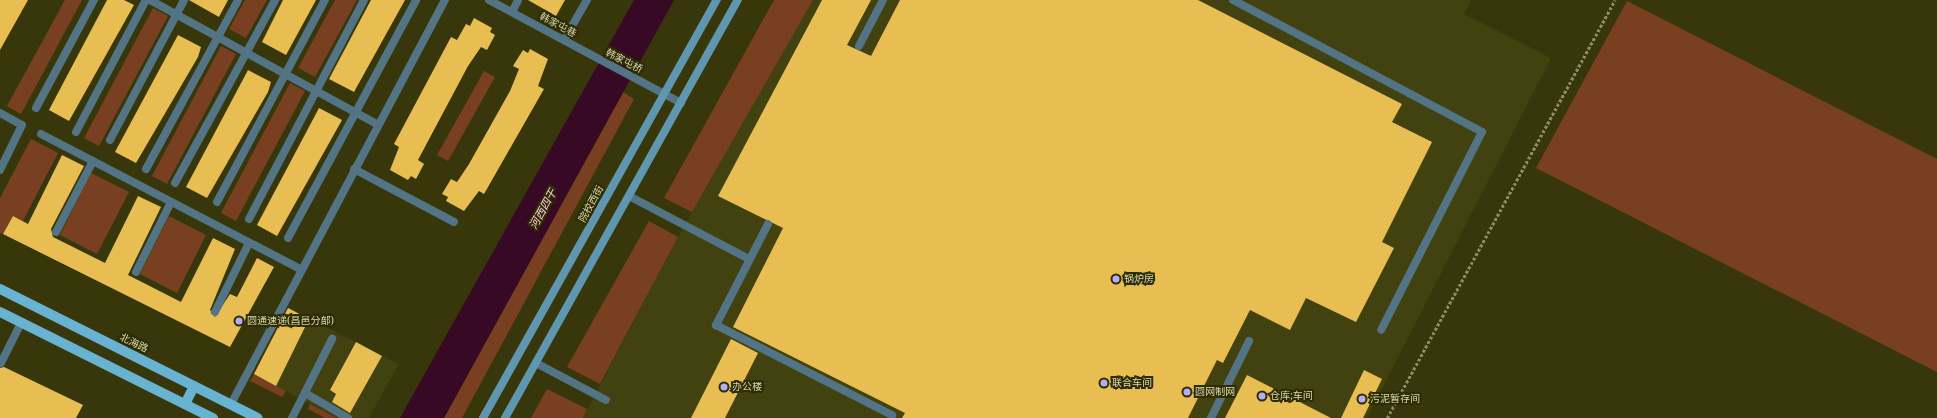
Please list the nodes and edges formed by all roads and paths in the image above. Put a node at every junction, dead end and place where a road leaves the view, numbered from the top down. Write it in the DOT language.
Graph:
graph roads {
  1 [pos="94,0"];
  2 [pos="146,0"];
  3 [pos="150,0"];
  4 [pos="184,0"];
  5 [pos="238,0"];
  6 [pos="275,0"];
  7 [pos="325,0"];
  8 [pos="364,0"];
  9 [pos="416,0"];
  10 [pos="445,0"];
  11 [pos="489,0"];
  12 [pos="518,0"];
  13 [pos="587,0"];
  14 [pos="717,0"];
  15 [pos="738,0"];
  16 [pos="883,0"];
  17 [pos="1233,0"];
  18 [pos="1615,0"];
  19 [pos="512,12"];
  20 [pos="176,15"];
  21 [pos="218,37"];
  22 [pos="564,40"];
  23 [pos="859,46"];
  24 [pos="246,53"];
  25 [pos="597,58"];
  26 [pos="285,75"];
  27 [pos="316,91"];
  28 [pos="665,93"];
  29 [pos="681,103"];
  30 [pos="36,108"];
  31 [pos="0,113"];
  32 [pos="355,113"];
  33 [pos="378,125"];
  34 [pos="76,132"];
  35 [pos="40,134"];
  36 [pos="110,140"];
  37 [pos="93,161"];
  38 [pos="146,169"];
  39 [pos="354,169"];
  40 [pos="0,170"];
  41 [pos="175,183"];
  42 [pos="629,196"];
  43 [pos="171,202"];
  44 [pos="217,202"];
  45 [pos="249,219"];
  46 [pos="454,222"];
  47 [pos="768,224"];
  48 [pos="56,232"];
  49 [pos="288,238"];
  50 [pos="249,243"];
  51 [pos="749,259"];
  52 [pos="300,269"];
  53 [pos="136,272"];
  54 [pos="0,289"];
  55 [pos="0,312"];
  56 [pos="215,312"];
  57 [pos="21,323"];
  58 [pos="1381,330"];
  59 [pos="332,339"];
  60 [pos="1249,341"];
  61 [pos="1,363"];
  62 [pos="536,363"];
  63 [pos="194,386"];
  64 [pos="305,394"];
  65 [pos="606,400"];
  66 [pos="185,404"];
  67 [pos="231,404"];
  68 [pos="892,415"];
  69 [pos="213,418"];
  70 [pos="258,418"];
  71 [pos="292,418"];
  72 [pos="348,418"];
  73 [pos="483,418"];
  74 [pos="505,418"];
  75 [pos="1211,418"];
  76 [pos="1387,418"];
  1 -- 30 [label="street"];
  2 -- 34 [label="street"];
  3 -- 20 [label="street"];
  4 -- 20 [label="street"];
  5 -- 21 [label="street"];
  6 -- 24 [label="street"];
  7 -- 26 [label="street"];
  8 -- 27 [label="street"];
  9 -- 32 [label="street"];
  10 -- 33 [label="street"];
  11 -- 19 [label="street, 韩家屯巷"];
  12 -- 19 [label="street"];
  13 -- 22 [label="street"];
  14 -- 28 [label="main road, 院校西街"];
  15 -- 29 [label="main road"];
  16 -- 23 [label="street"];
  17 -- 58 [label="street"];
  18 -- 76 [label="path"];
  19 -- 22 [label="street, 韩家屯巷"];
  20 -- 21 [label="street"];
  20 -- 36 [label="street"];
  21 -- 24 [label="street"];
  21 -- 38 [label="street"];
  22 -- 25 [label="street, 韩家屯巷"];
  24 -- 26 [label="street"];
  24 -- 41 [label="street"];
  25 -- 28 [label="street, 韩家屯桥"];
  26 -- 27 [label="street"];
  26 -- 44 [label="street"];
  27 -- 32 [label="street"];
  27 -- 45 [label="street"];
  28 -- 29 [label="street"];
  28 -- 73 [label="main road, 院校西街"];
  29 -- 42 [label="main road"];
  31 -- 40 [label="street"];
  32 -- 33 [label="street"];
  32 -- 49 [label="street"];
  33 -- 39 [label="street"];
  35 -- 37 [label="street"];
  37 -- 43 [label="street"];
  37 -- 48 [label="street"];
  39 -- 46 [label="street"];
  39 -- 52 [label="street"];
  42 -- 51 [label="street"];
  42 -- 62 [label="main road"];
  43 -- 50 [label="street"];
  43 -- 53 [label="street"];
  47 -- 51 [label="street"];
  50 -- 52 [label="street"];
  50 -- 56 [label="street"];
  51 -- 68 [label="street"];
  52 -- 67 [label="street"];
  54 -- 63 [label="main road, 北海路"];
  55 -- 57 [label="main road"];
  57 -- 61 [label="street"];
  57 -- 66 [label="main road"];
  59 -- 64 [label="street"];
  60 -- 75 [label="street"];
  62 -- 65 [label="street"];
  62 -- 74 [label="main road"];
  63 -- 66 [label="main road"];
  63 -- 67 [label="main road, 北海路"];
  64 -- 71 [label="street"];
  64 -- 72 [label="street"];
  66 -- 69 [label="main road"];
  67 -- 70 [label="main road, 北海路"];
}
